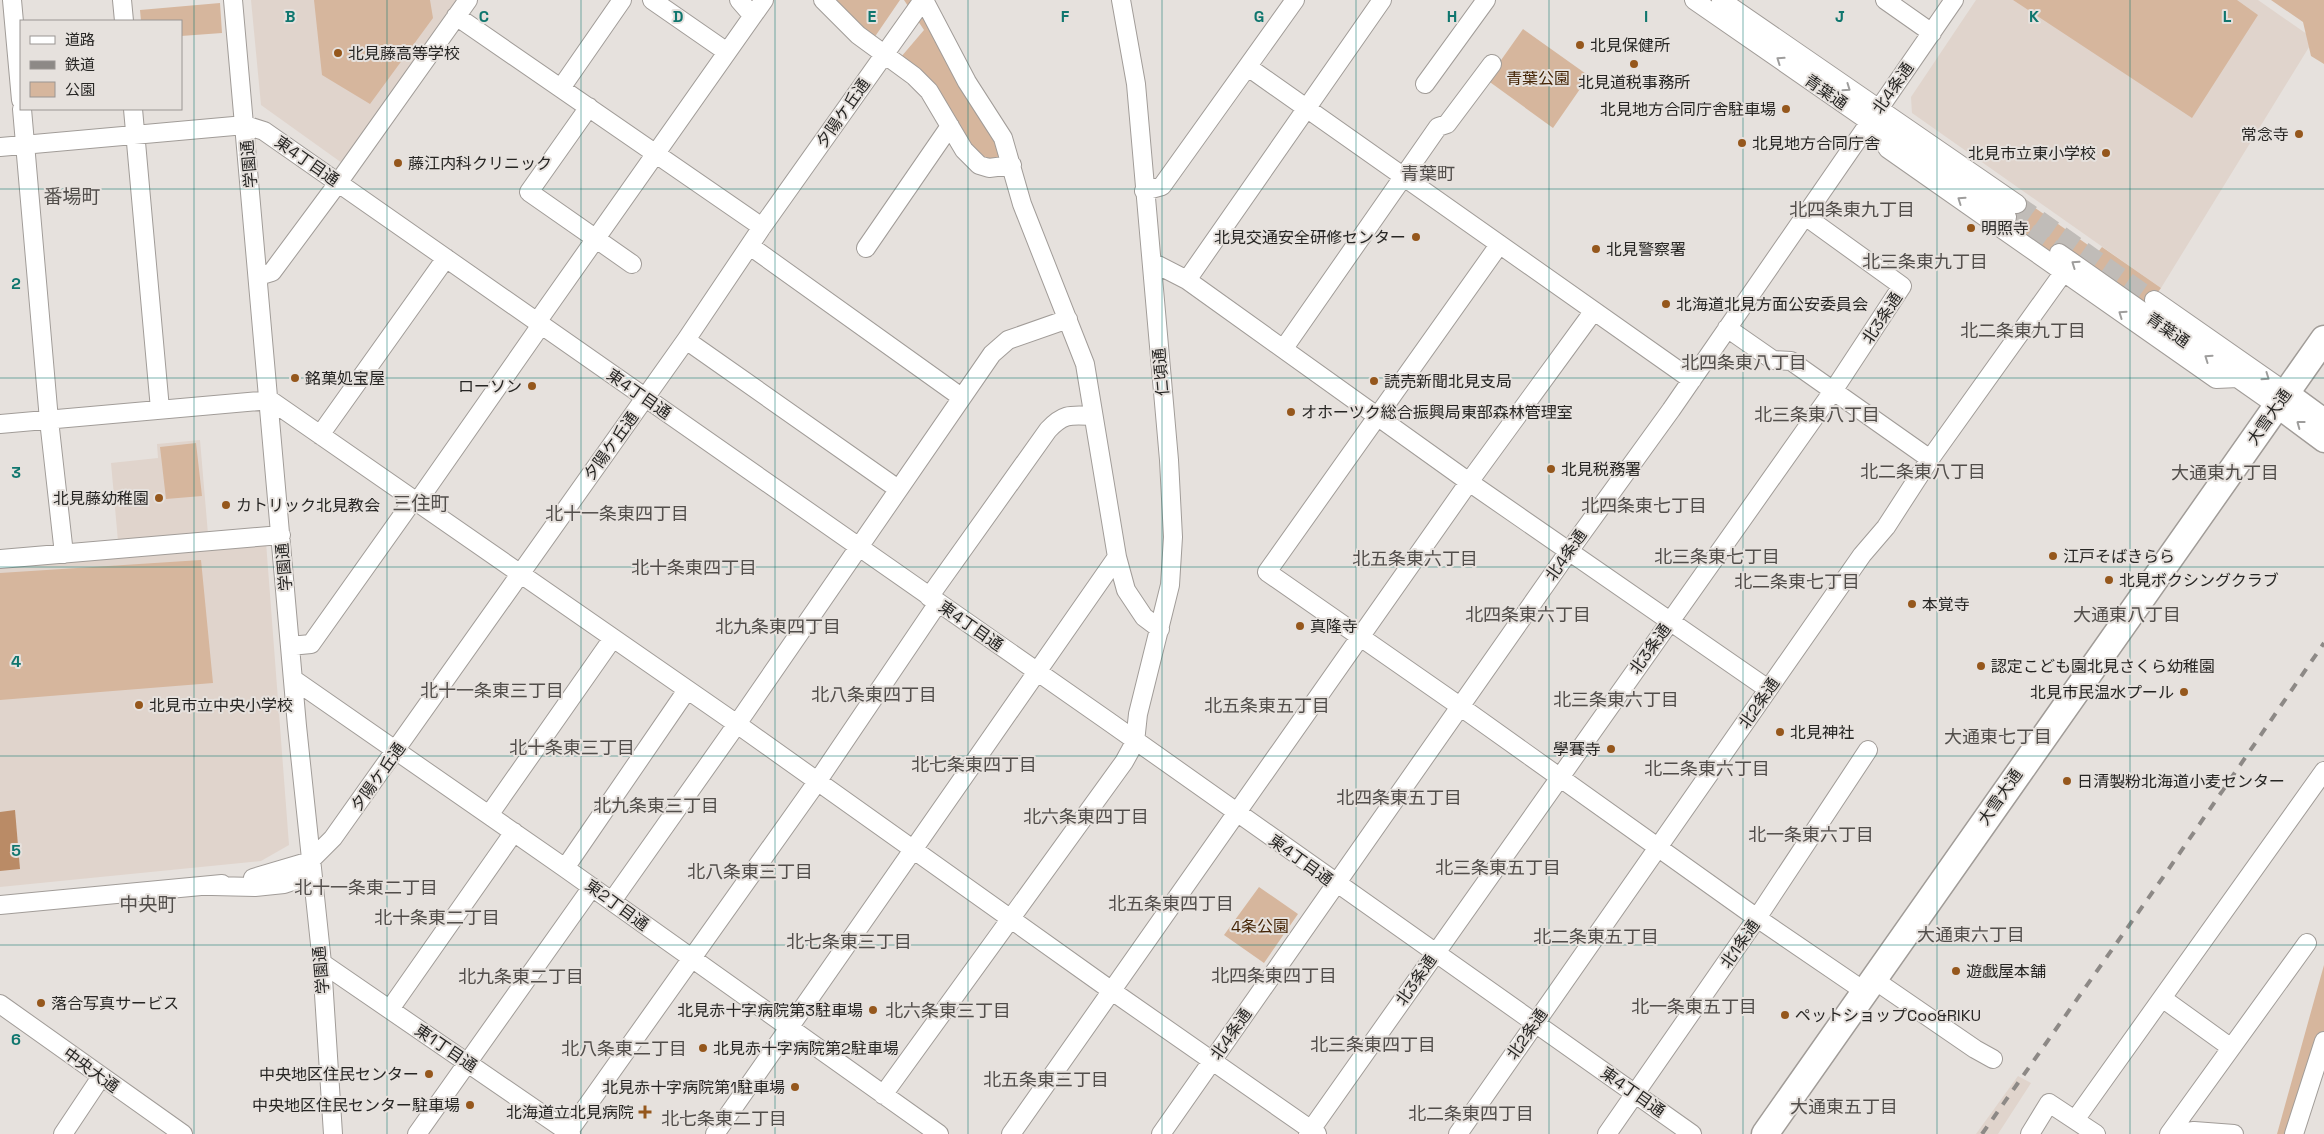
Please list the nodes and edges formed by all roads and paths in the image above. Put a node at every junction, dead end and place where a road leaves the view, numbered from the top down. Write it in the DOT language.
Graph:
graph roads {
  1 [pos="12,0"];
  2 [pos="122,0"];
  3 [pos="233,0"];
  4 [pos="468,0"];
  5 [pos="622,0"];
  6 [pos="652,0"];
  7 [pos="740,0"];
  8 [pos="764,0"];
  9 [pos="823,0"];
  10 [pos="923,0"];
  11 [pos="1121,0"];
  12 [pos="1295,0"];
  13 [pos="1382,0"];
  14 [pos="1486,0"];
  15 [pos="1694,0"];
  16 [pos="1721,0"];
  17 [pos="1885,0"];
  18 [pos="1954,0"];
  19 [pos="752,15"];
  20 [pos="456,16"];
  21 [pos="124,20"];
  22 [pos="1932,33"];
  23 [pos="727,52"];
  24 [pos="884,55"];
  25 [pos="1492,64"];
  26 [pos="1248,67"];
  27 [pos="1425,84"];
  28 [pos="561,88"];
  29 [pos="20,89"];
  30 [pos="589,106"];
  31 [pos="1306,108"];
  32 [pos="22,110"];
  33 [pos="133,110"];
  34 [pos="1874,115"];
  35 [pos="245,125"];
  36 [pos="950,126"];
  37 [pos="135,135"];
  38 [pos="25,144"];
  39 [pos="0,147"];
  40 [pos="657,154"];
  41 [pos="1012,165"];
  42 [pos="1403,176"];
  43 [pos="338,183"];
  44 [pos="1144,191"];
  45 [pos="2012,211"];
  46 [pos="1805,216"];
  47 [pos="762,227"];
  48 [pos="596,239"];
  49 [pos="1499,245"];
  50 [pos="750,246"];
  51 [pos="866,248"];
  52 [pos="2059,253"];
  53 [pos="446,258"];
  54 [pos="1152,262"];
  55 [pos="632,264"];
  56 [pos="2063,273"];
  57 [pos="259,276"];
  58 [pos="1187,280"];
  59 [pos="2154,300"];
  60 [pos="1593,312"];
  61 [pos="1068,318"];
  62 [pos="539,324"];
  63 [pos="1727,328"];
  64 [pos="2324,339"];
  65 [pos="686,340"];
  66 [pos="1284,348"];
  67 [pos="2238,378"];
  68 [pos="1692,380"];
  69 [pos="1833,390"];
  70 [pos="961,397"];
  71 [pos="645,398"];
  72 [pos="2282,399"];
  73 [pos="270,400"];
  74 [pos="160,409"];
  75 [pos="1378,415"];
  76 [pos="1093,416"];
  77 [pos="49,420"];
  78 [pos="2324,420"];
  79 [pos="0,424"];
  80 [pos="320,435"];
  81 [pos="2324,441"];
  82 [pos="1930,459"];
  83 [pos="1469,482"];
  84 [pos="898,489"];
  85 [pos="416,500"];
  86 [pos="281,535"];
  87 [pos="859,547"];
  88 [pos="1569,551"];
  89 [pos="64,554"];
  90 [pos="1117,557"];
  91 [pos="0,560"];
  92 [pos="519,574"];
  93 [pos="934,600"];
  94 [pos="1670,622"];
  95 [pos="1160,629"];
  96 [pos="1360,637"];
  97 [pos="613,638"];
  98 [pos="290,646"];
  99 [pos="1038,673"];
  100 [pos="293,679"];
  101 [pos="1768,689"];
  102 [pos="687,690"];
  103 [pos="1461,707"];
  104 [pos="737,724"];
  105 [pos="1135,742"];
  106 [pos="397,750"];
  107 [pos="1868,750"];
  108 [pos="2324,771"];
  109 [pos="1560,778"];
  110 [pos="817,782"];
  111 [pos="1236,813"];
  112 [pos="489,815"];
  113 [pos="514,832"];
  114 [pos="1659,848"];
  115 [pos="914,851"];
  116 [pos="310,861"];
  117 [pos="564,868"];
  118 [pos="1336,884"];
  119 [pos="592,887"];
  120 [pos="612,901"];
  121 [pos="0,905"];
  122 [pos="1758,918"];
  123 [pos="1011,920"];
  124 [pos="2307,943"];
  125 [pos="1435,953"];
  126 [pos="691,958"];
  127 [pos="322,963"];
  128 [pos="1869,985"];
  129 [pos="1112,991"];
  130 [pos="2162,998"];
  131 [pos="0,1004"];
  132 [pos="390,1009"];
  133 [pos="1534,1024"];
  134 [pos="789,1028"];
  135 [pos="2324,1041"];
  136 [pos="2230,1047"];
  137 [pos="1993,1059"];
  138 [pos="1213,1060"];
  139 [pos="466,1062"];
  140 [pos="101,1078"];
  141 [pos="1636,1093"];
  142 [pos="883,1094"];
  143 [pos="2075,1120"];
  144 [pos="569,1133"];
  145 [pos="1312,1133"];
  146 [pos="63,1134"];
  147 [pos="182,1134"];
  148 [pos="333,1134"];
  149 [pos="417,1134"];
  150 [pos="715,1134"];
  151 [pos="939,1134"];
  152 [pos="1011,1134"];
  153 [pos="1160,1134"];
  154 [pos="1458,1134"];
  155 [pos="1607,1134"];
  156 [pos="1692,1134"];
  157 [pos="1765,1134"];
  158 [pos="2030,1134"];
  159 [pos="2096,1134"];
  160 [pos="2171,1134"];
  161 [pos="2234,1134"];
  162 [pos="2294,1134"];
  1 -- 29 [label="street"];
  2 -- 21 [label="street"];
  3 -- 35 [label="street, 学園通"];
  4 -- 20 [label="street"];
  5 -- 28 [label="street"];
  6 -- 23 [label="street"];
  7 -- 19 [label="street"];
  8 -- 19 [label="street"];
  9 -- 24 [label="street"];
  10 -- 24 [label="street, 夕陽ケ丘通"];
  10 -- 41 [label="street"];
  11 -- 44 [label="street, 仁頃通"];
  12 -- 26 [label="street"];
  13 -- 31 [label="street"];
  14 -- 27 [label="street"];
  34 -- 15 [label="street, 青葉通, one-way"];
  16 -- 34 [label="street, 青葉通, one-way"];
  17 -- 22 [label="street"];
  18 -- 22 [label="street, 北4条通"];
  19 -- 23 [label="street"];
  20 -- 28 [label="street"];
  20 -- 43 [label="street"];
  22 -- 34 [label="street, 北4条通"];
  23 -- 40 [label="street"];
  24 -- 36 [label="street"];
  24 -- 47 [label="street, 夕陽ケ丘通"];
  25 -- 42 [label="street"];
  26 -- 31 [label="street"];
  26 -- 44 [label="street"];
  28 -- 30 [label="street"];
  30 -- 40 [label="street"];
  30 -- 48 [label="street"];
  31 -- 42 [label="street"];
  31 -- 58 [label="street"];
  32 -- 38 [label="street"];
  33 -- 37 [label="street"];
  34 -- 45 [label="street, 青葉通"];
  34 -- 46 [label="street, 北4条通"];
  56 -- 34 [label="street, one-way"];
  35 -- 37 [label="street"];
  35 -- 43 [label="street, 東4丁目通"];
  35 -- 57 [label="street, 学園通"];
  36 -- 41 [label="street"];
  36 -- 51 [label="street"];
  37 -- 38 [label="street"];
  37 -- 74 [label="street"];
  38 -- 39 [label="street"];
  38 -- 77 [label="street"];
  40 -- 47 [label="street"];
  40 -- 48 [label="street"];
  41 -- 61 [label="street"];
  42 -- 49 [label="street"];
  42 -- 66 [label="street"];
  43 -- 53 [label="street, 東4丁目通"];
  43 -- 57 [label="street"];
  44 -- 54 [label="street, 仁頃通"];
  46 -- 63 [label="street, 北4条通"];
  46 -- 69 [label="street, 北3条通"];
  47 -- 50 [label="street, 夕陽ケ丘通"];
  48 -- 55 [label="street"];
  48 -- 62 [label="street"];
  49 -- 60 [label="street"];
  49 -- 75 [label="street"];
  50 -- 65 [label="street, 夕陽ケ丘通"];
  50 -- 70 [label="street"];
  67 -- 52 [label="street, 青葉通, one-way"];
  53 -- 62 [label="street, 東4丁目通"];
  53 -- 80 [label="street"];
  54 -- 58 [label="street"];
  54 -- 95 [label="street, 仁頃通"];
  67 -- 56 [label="street, one-way"];
  56 -- 82 [label="street, 北2条通"];
  57 -- 73 [label="street, 学園通"];
  58 -- 66 [label="street"];
  59 -- 72 [label="street, 青葉通, one-way"];
  60 -- 68 [label="street"];
  60 -- 83 [label="street"];
  61 -- 70 [label="street"];
  61 -- 76 [label="street"];
  62 -- 71 [label="street, 東4丁目通"];
  62 -- 85 [label="street"];
  63 -- 68 [label="street, 北4条通"];
  63 -- 69 [label="street"];
  64 -- 72 [label="highway, 大雪大通"];
  65 -- 71 [label="street, 夕陽ケ丘通"];
  65 -- 84 [label="street"];
  66 -- 75 [label="street"];
  67 -- 72 [label="street, 青葉通"];
  68 -- 88 [label="street, 北4条通"];
  69 -- 82 [label="street"];
  69 -- 94 [label="street, 北3条通"];
  70 -- 84 [label="street"];
  71 -- 87 [label="street, 東4丁目通"];
  71 -- 92 [label="street, 夕陽ケ丘通"];
  72 -- 78 [label="main road"];
  81 -- 72 [label="main road, one-way"];
  72 -- 128 [label="highway, 大雪大通"];
  73 -- 74 [label="street"];
  73 -- 80 [label="street"];
  73 -- 86 [label="street, 学園通"];
  74 -- 77 [label="street"];
  75 -- 83 [label="street"];
  75 -- 96 [label="street"];
  76 -- 90 [label="street"];
  76 -- 93 [label="street"];
  77 -- 79 [label="street"];
  77 -- 89 [label="street"];
  80 -- 85 [label="street"];
  82 -- 101 [label="street, 北2条通"];
  83 -- 88 [label="street"];
  83 -- 96 [label="street"];
  84 -- 87 [label="street"];
  85 -- 92 [label="street"];
  85 -- 98 [label="street"];
  86 -- 89 [label="street"];
  86 -- 98 [label="street, 学園通"];
  87 -- 93 [label="street, 東4丁目通"];
  87 -- 104 [label="street"];
  88 -- 94 [label="street"];
  88 -- 103 [label="street, 北4条通"];
  89 -- 91 [label="street"];
  90 -- 95 [label="street"];
  90 -- 99 [label="street"];
  92 -- 97 [label="street"];
  92 -- 106 [label="street, 夕陽ケ丘通"];
  93 -- 99 [label="street, 東4丁目通"];
  93 -- 110 [label="street"];
  94 -- 101 [label="street"];
  94 -- 109 [label="street, 北3条通"];
  95 -- 105 [label="street, 仁頃通"];
  96 -- 103 [label="street"];
  96 -- 111 [label="street"];
  97 -- 102 [label="street"];
  97 -- 112 [label="street"];
  98 -- 100 [label="street, 学園通"];
  99 -- 105 [label="street, 東4丁目通"];
  99 -- 115 [label="street"];
  100 -- 106 [label="street, 東2丁目通"];
  100 -- 116 [label="street, 学園通"];
  101 -- 114 [label="street, 北2条通"];
  102 -- 104 [label="street"];
  102 -- 117 [label="street"];
  103 -- 109 [label="street"];
  103 -- 118 [label="street, 北4条通"];
  104 -- 110 [label="street"];
  104 -- 120 [label="street"];
  105 -- 111 [label="street, 東4丁目通"];
  105 -- 123 [label="street"];
  106 -- 112 [label="street, 東2丁目通"];
  106 -- 116 [label="street, 夕陽ケ丘通"];
  107 -- 122 [label="street, 北1条通"];
  108 -- 130 [label="street"];
  109 -- 114 [label="street"];
  109 -- 125 [label="street, 北3条通"];
  110 -- 115 [label="street"];
  110 -- 126 [label="street"];
  111 -- 118 [label="street, 東4丁目通"];
  111 -- 129 [label="street"];
  112 -- 113 [label="street, 東2丁目通"];
  113 -- 117 [label="street, 東2丁目通"];
  113 -- 132 [label="street"];
  114 -- 122 [label="street"];
  114 -- 133 [label="street, 北2条通"];
  115 -- 123 [label="street"];
  115 -- 134 [label="street"];
  116 -- 121 [label="street, 夕陽ケ丘通"];
  116 -- 127 [label="street, 学園通"];
  117 -- 119 [label="street, 東2丁目通"];
  118 -- 125 [label="street, 東4丁目通"];
  118 -- 138 [label="street, 北4条通"];
  119 -- 120 [label="street, 東2丁目通"];
  119 -- 139 [label="street"];
  120 -- 126 [label="street, 東2丁目通"];
  122 -- 128 [label="street"];
  122 -- 141 [label="street, 北1条通"];
  123 -- 129 [label="street"];
  123 -- 142 [label="street"];
  124 -- 136 [label="street"];
  125 -- 133 [label="street, 東4丁目通"];
  125 -- 145 [label="street, 北3条通"];
  126 -- 134 [label="street, 東2丁目通"];
  126 -- 144 [label="street"];
  127 -- 132 [label="street, 東1丁目通"];
  127 -- 148 [label="street, 学園通"];
  128 -- 137 [label="street"];
  128 -- 157 [label="highway, 大雪大通"];
  129 -- 138 [label="street"];
  129 -- 152 [label="street"];
  130 -- 136 [label="street"];
  130 -- 143 [label="street"];
  131 -- 140 [label="street, 中央大通"];
  132 -- 139 [label="street, 東1丁目通"];
  133 -- 141 [label="street, 東4丁目通"];
  133 -- 154 [label="street, 北2条通"];
  134 -- 142 [label="street, 東2丁目通"];
  134 -- 150 [label="street"];
  135 -- 162 [label="street"];
  136 -- 160 [label="street"];
  138 -- 145 [label="street"];
  138 -- 153 [label="street, 北4条通"];
  139 -- 144 [label="street, 東1丁目通"];
  139 -- 149 [label="street"];
  140 -- 146 [label="street"];
  140 -- 147 [label="street, 中央大通"];
  141 -- 155 [label="street, 北1条通"];
  141 -- 156 [label="street, 東4丁目通"];
  142 -- 151 [label="street, 東2丁目通"];
  143 -- 158 [label="street"];
  143 -- 159 [label="street"];
  160 -- 161 [label="street"];
}
